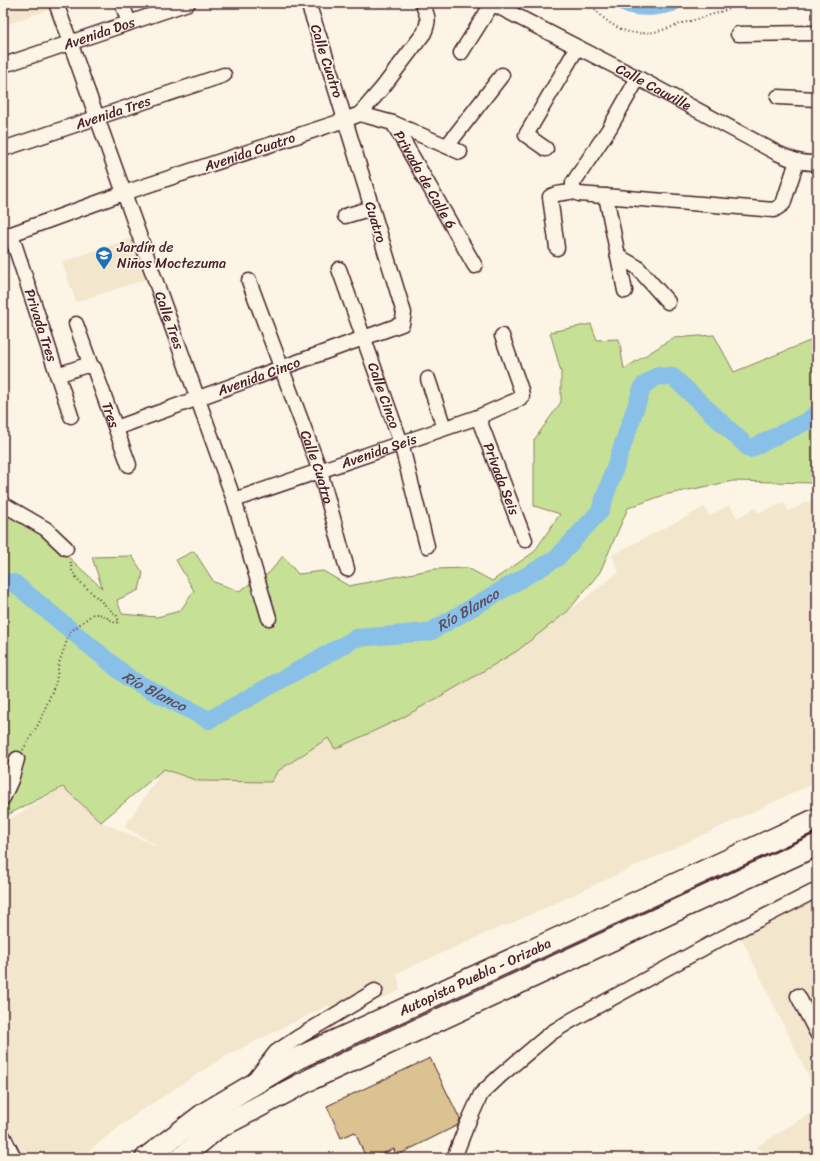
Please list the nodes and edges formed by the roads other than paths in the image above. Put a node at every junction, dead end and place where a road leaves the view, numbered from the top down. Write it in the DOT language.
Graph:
graph roads {
  1 [pos="56,3"];
  2 [pos="122,3"];
  3 [pos="188,3"];
  4 [pos="308,3"];
  5 [pos="422,3"];
  6 [pos="492,3"];
  7 [pos="129,23"];
  8 [pos="817,33"];
  9 [pos="738,34"];
  10 [pos="70,43"];
  11 [pos="577,48"];
  12 [pos="461,53"];
  13 [pos="10,63"];
  14 [pos="224,75"];
  15 [pos="502,75"];
  16 [pos="638,78"];
  17 [pos="778,97"];
  18 [pos="817,99"];
  19 [pos="360,114"];
  20 [pos="98,117"];
  21 [pos="345,120"];
  22 [pos="393,123"];
  23 [pos="447,146"];
  24 [pos="3,149"];
  25 [pos="546,149"];
  26 [pos="460,152"];
  27 [pos="797,161"];
  28 [pos="817,163"];
  29 [pos="573,191"];
  30 [pos="124,193"];
  31 [pos="606,196"];
  32 [pos="372,208"];
  33 [pos="345,216"];
  34 [pos="7,235"];
  35 [pos="557,248"];
  36 [pos="618,256"];
  37 [pos="475,266"];
  38 [pos="339,269"];
  39 [pos="249,281"];
  40 [pos="625,291"];
  41 [pos="668,302"];
  42 [pos="76,324"];
  43 [pos="402,324"];
  44 [pos="502,336"];
  45 [pos="364,338"];
  46 [pos="91,366"];
  47 [pos="281,367"];
  48 [pos="57,375"];
  49 [pos="428,379"];
  50 [pos="198,398"];
  51 [pos="71,416"];
  52 [pos="478,417"];
  53 [pos="116,428"];
  54 [pos="444,428"];
  55 [pos="401,443"];
  56 [pos="129,465"];
  57 [pos="320,471"];
  58 [pos="234,500"];
  59 [pos="3,504"];
  60 [pos="525,540"];
  61 [pos="427,546"];
  62 [pos="66,548"];
  63 [pos="346,569"];
  64 [pos="268,618"];
  65 [pos="17,759"];
  66 [pos="3,798"];
  67 [pos="817,819"];
  68 [pos="817,845"];
  69 [pos="817,890"];
  70 [pos="375,991"];
  71 [pos="798,996"];
  72 [pos="817,1033"];
  73 [pos="248,1088"];
  74 [pos="3,1136"];
  75 [pos="14,1158"];
  76 [pos="146,1158"];
  77 [pos="181,1158"];
  78 [pos="454,1158"];
  1 -- 10 [label="street, Calle Tres"];
  2 -- 7 [label="street"];
  3 -- 7 [label="street, Avenida Dos"];
  4 -- 21 [label="street, Calle Cuatro"];
  5 -- 19 [label="street, Avenida Cuatro"];
  6 -- 11 [label="street, Calle Cauville"];
  6 -- 12 [label="street"];
  7 -- 10 [label="street, Avenida Dos"];
  8 -- 9 [label="street"];
  10 -- 13 [label="street, Avenida Dos"];
  10 -- 20 [label="street, Calle Tres"];
  11 -- 16 [label="street, Calle Cauville"];
  11 -- 25 [label="street"];
  14 -- 20 [label="street, Avenida Tres"];
  15 -- 23 [label="street"];
  16 -- 27 [label="street, Calle Cauville"];
  16 -- 29 [label="street"];
  17 -- 18 [label="street"];
  19 -- 21 [label="street, Avenida Cuatro"];
  19 -- 22 [label="street, Privada de Calle 6"];
  20 -- 24 [label="street, Avenida Tres"];
  20 -- 30 [label="street, Calle Tres"];
  21 -- 30 [label="street, Avenida Cuatro"];
  21 -- 32 [label="street, Cuatro"];
  22 -- 23 [label="street"];
  22 -- 37 [label="street, Privada de Calle 6"];
  23 -- 26 [label="street"];
  27 -- 28 [label="street, Calle Cauville"];
  27 -- 31 [label="street"];
  29 -- 31 [label="street"];
  29 -- 35 [label="street"];
  30 -- 34 [label="street, Avenida Cuatro"];
  30 -- 50 [label="street, Calle Tres"];
  31 -- 36 [label="street"];
  32 -- 33 [label="street"];
  32 -- 43 [label="street, Cuatro"];
  34 -- 48 [label="street, Privada Tres"];
  36 -- 40 [label="street"];
  36 -- 41 [label="street"];
  38 -- 45 [label="street, Calle Cinco"];
  39 -- 47 [label="street, Calle Cuatro"];
  42 -- 46 [label="street, Tres"];
  43 -- 45 [label="street, Avenida Cinco"];
  44 -- 52 [label="street, Avenida Seis"];
  45 -- 47 [label="street, Avenida Cinco"];
  45 -- 55 [label="street, Calle Cinco"];
  46 -- 48 [label="street"];
  46 -- 53 [label="street, Tres"];
  47 -- 50 [label="street, Avenida Cinco"];
  47 -- 57 [label="street, Calle Cuatro"];
  48 -- 51 [label="street, Privada Tres"];
  49 -- 54 [label="street"];
  50 -- 53 [label="street, Avenida Cinco"];
  50 -- 58 [label="street, Calle Tres"];
  52 -- 54 [label="street, Avenida Seis"];
  52 -- 60 [label="street, Privada Seis"];
  53 -- 56 [label="street, Tres"];
  54 -- 55 [label="street, Avenida Seis"];
  55 -- 57 [label="street, Avenida Seis"];
  55 -- 61 [label="street, Calle Cinco"];
  57 -- 58 [label="street, Avenida Seis"];
  57 -- 63 [label="street, Calle Cuatro"];
  58 -- 64 [label="street, Calle Tres"];
  59 -- 62 [label="street"];
  65 -- 66 [label="street"];
  67 -- 73 [label="highway, Autopista Puebla - Orizaba"];
  68 -- 77 [label="highway, Autopista Puebla - Orizaba"];
  69 -- 78 [label="street"];
  70 -- 73 [label="street"];
  71 -- 72 [label="street"];
  73 -- 76 [label="highway, Autopista Puebla - Orizaba"];
  74 -- 75 [label="street"];
}
